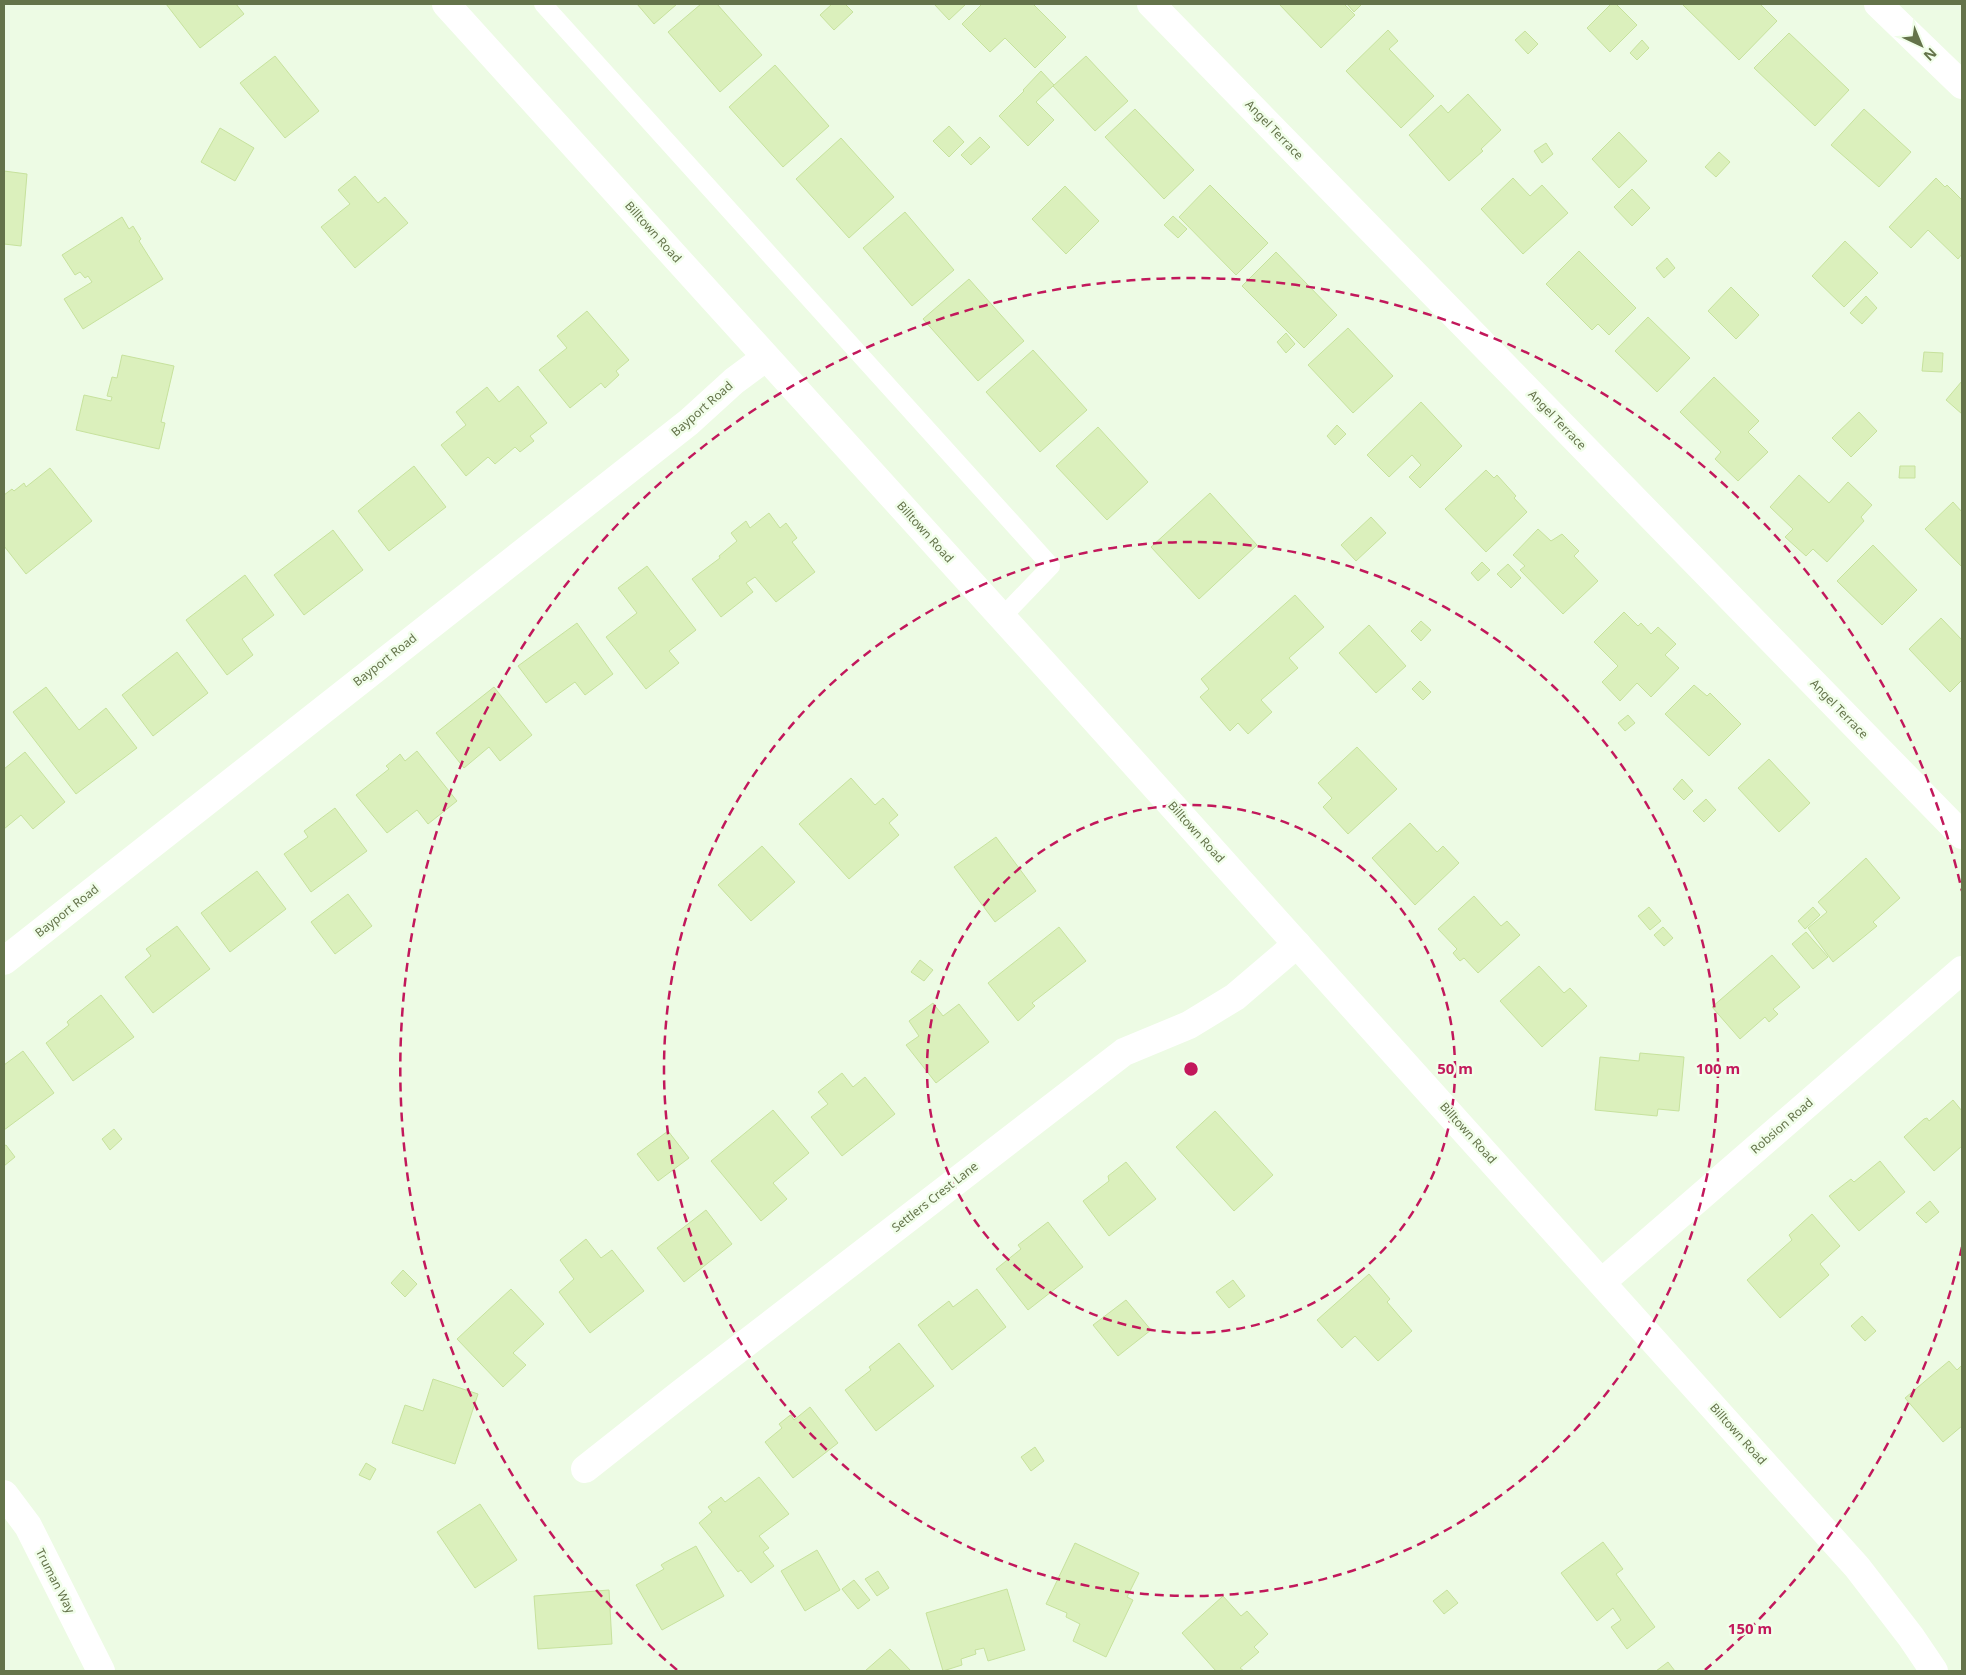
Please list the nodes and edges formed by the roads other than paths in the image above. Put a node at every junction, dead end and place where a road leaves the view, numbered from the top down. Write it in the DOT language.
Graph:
graph roads {
  1 [pos="446,4"];
  2 [pos="543,4"];
  3 [pos="1151,4"];
  4 [pos="1878,4"];
  5 [pos="1962,85"];
  6 [pos="765,358"];
  7 [pos="1002,617"];
  8 [pos="1962,835"];
  9 [pos="1297,944"];
  10 [pos="4,960"];
  11 [pos="1962,970"];
  12 [pos="1602,1282"];
  13 [pos="585,1470"];
  14 [pos="4,1494"];
  15 [pos="101,1671"];
  16 [pos="1934,1671"];
  1 -- 6 [label="street, Billtown Road"];
  2 -- 7 [label="lane"];
  3 -- 8 [label="street, Angel Terrace"];
  4 -- 5 [label="street"];
  6 -- 7 [label="street, Billtown Road"];
  6 -- 10 [label="street, Bayport Road"];
  7 -- 9 [label="street, Billtown Road"];
  9 -- 12 [label="street, Billtown Road"];
  9 -- 13 [label="street, Settlers Crest Lane"];
  11 -- 12 [label="street, Robsion Road"];
  12 -- 16 [label="street, Billtown Road"];
  14 -- 15 [label="street, Truman Way"];
}
